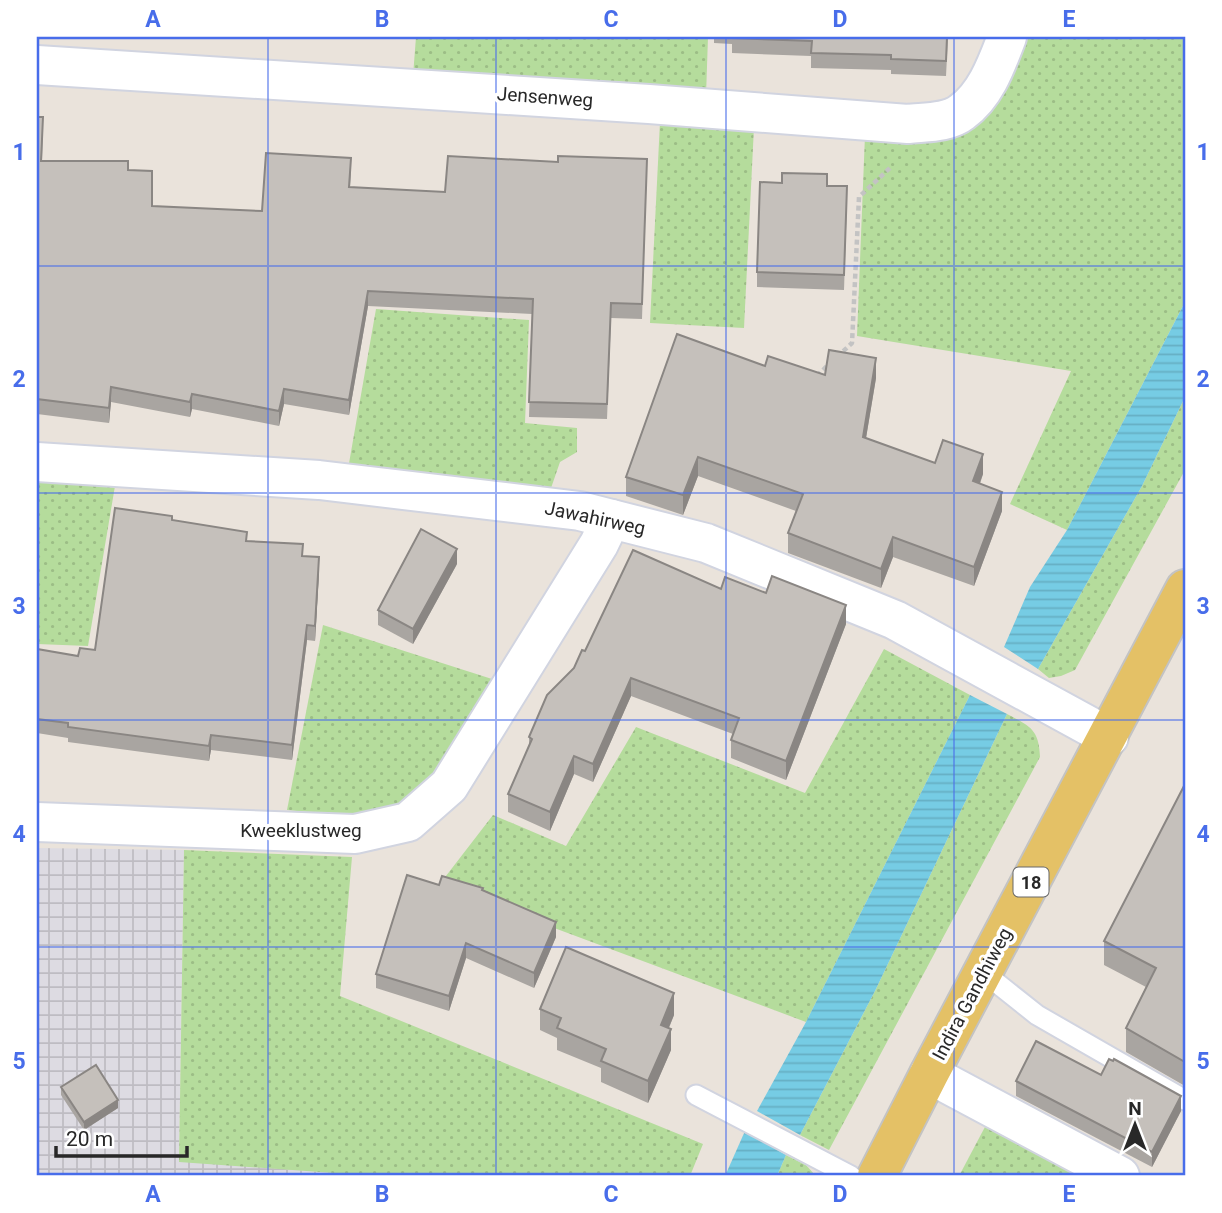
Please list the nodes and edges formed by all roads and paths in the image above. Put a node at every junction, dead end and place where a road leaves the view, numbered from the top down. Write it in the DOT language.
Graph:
graph roads {
  1 [pos="1007,37"];
  2 [pos="37,65"];
  3 [pos="940,121"];
  4 [pos="814,382"];
  5 [pos="37,462"];
  6 [pos="611,519"];
  7 [pos="1183,597"];
  8 [pos="1109,737"];
  9 [pos="37,822"];
  10 [pos="983,972"];
  11 [pos="929,1074"];
  12 [pos="695,1095"];
  13 [pos="1185,1100"];
  14 [pos="851,1176"];
  15 [pos="877,1176"];
  16 [pos="1120,1176"];
  1 -- 3 [label="street, Jensenweg"];
  2 -- 3 [label="street, Jensenweg"];
  3 -- 4 [label="path"];
  5 -- 6 [label="street, Jawahirweg"];
  6 -- 8 [label="street, Jawahirweg"];
  6 -- 9 [label="street, Kweeklustweg"];
  7 -- 8 [label="main road, Indira Gandhiweg / 18"];
  8 -- 10 [label="main road, Indira Gandhiweg / 18"];
  10 -- 11 [label="main road, Indira Gandhiweg / 18"];
  10 -- 13 [label="lane"];
  11 -- 15 [label="main road, Indira Gandhiweg / 18"];
  11 -- 16 [label="street"];
  12 -- 14 [label="lane"];
}
